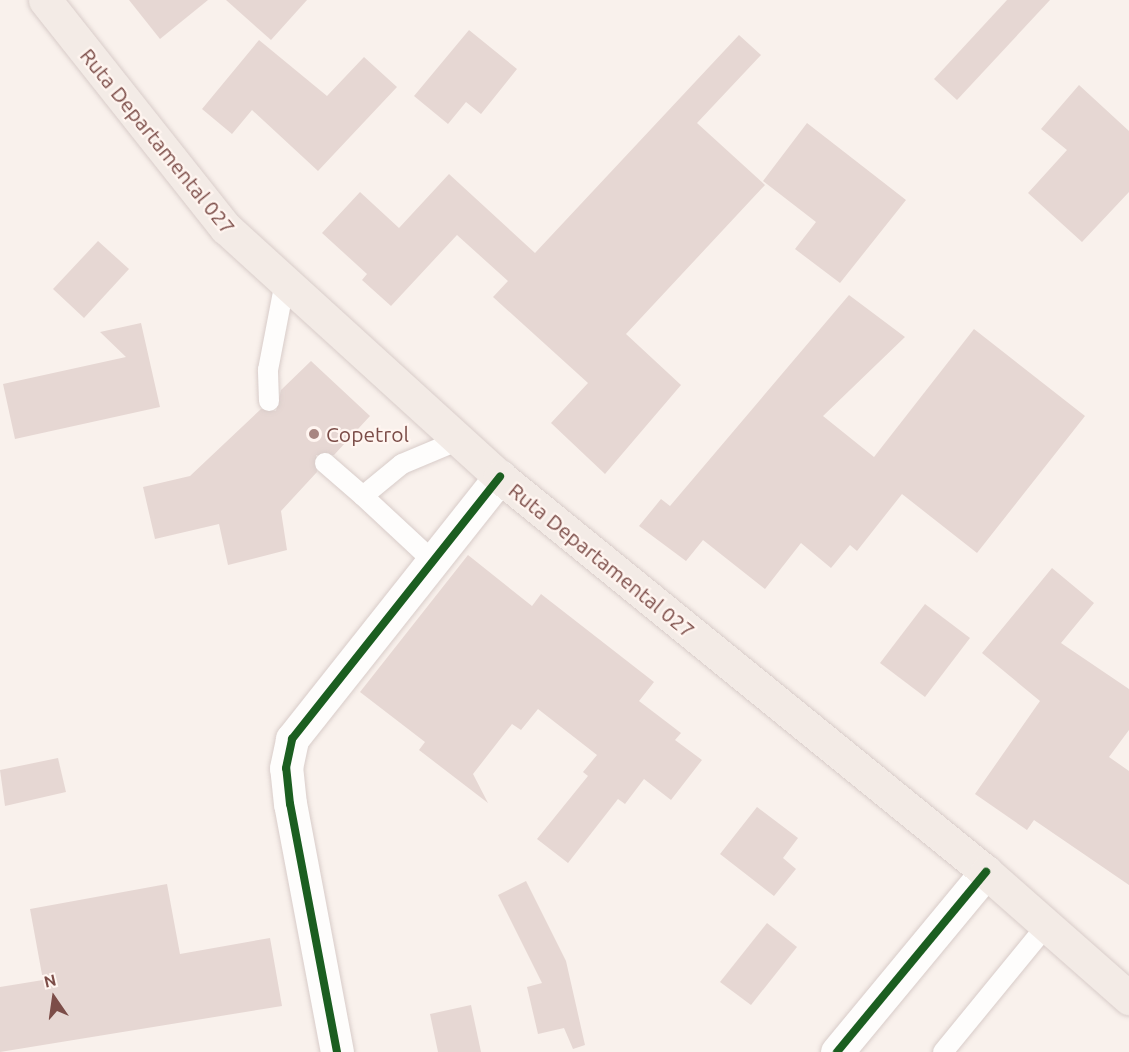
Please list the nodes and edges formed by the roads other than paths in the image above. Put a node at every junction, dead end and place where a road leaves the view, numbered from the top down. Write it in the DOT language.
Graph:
graph roads {
  1 [pos="45,0"];
  2 [pos="285,282"];
  3 [pos="269,401"];
  4 [pos="459,440"];
  5 [pos="326,463"];
  6 [pos="500,477"];
  7 [pos="363,496"];
  8 [pos="433,561"];
  9 [pos="986,872"];
  10 [pos="1047,925"];
  11 [pos="1129,998"];
  12 [pos="337,1052"];
  13 [pos="837,1052"];
  14 [pos="943,1052"];
  1 -- 2 [label="main road, Ruta Departamental 027"];
  2 -- 3 [label="lane"];
  2 -- 4 [label="main road, Ruta Departamental 027"];
  4 -- 6 [label="main road, Ruta Departamental 027"];
  4 -- 7 [label="lane"];
  5 -- 7 [label="lane"];
  6 -- 8 [label="street"];
  6 -- 9 [label="main road, Ruta Departamental 027"];
  7 -- 8 [label="lane"];
  8 -- 12 [label="street"];
  9 -- 10 [label="main road, Ruta Departamental 027"];
  9 -- 13 [label="street"];
  10 -- 11 [label="main road, Ruta Departamental 027"];
  10 -- 14 [label="lane"];
}
